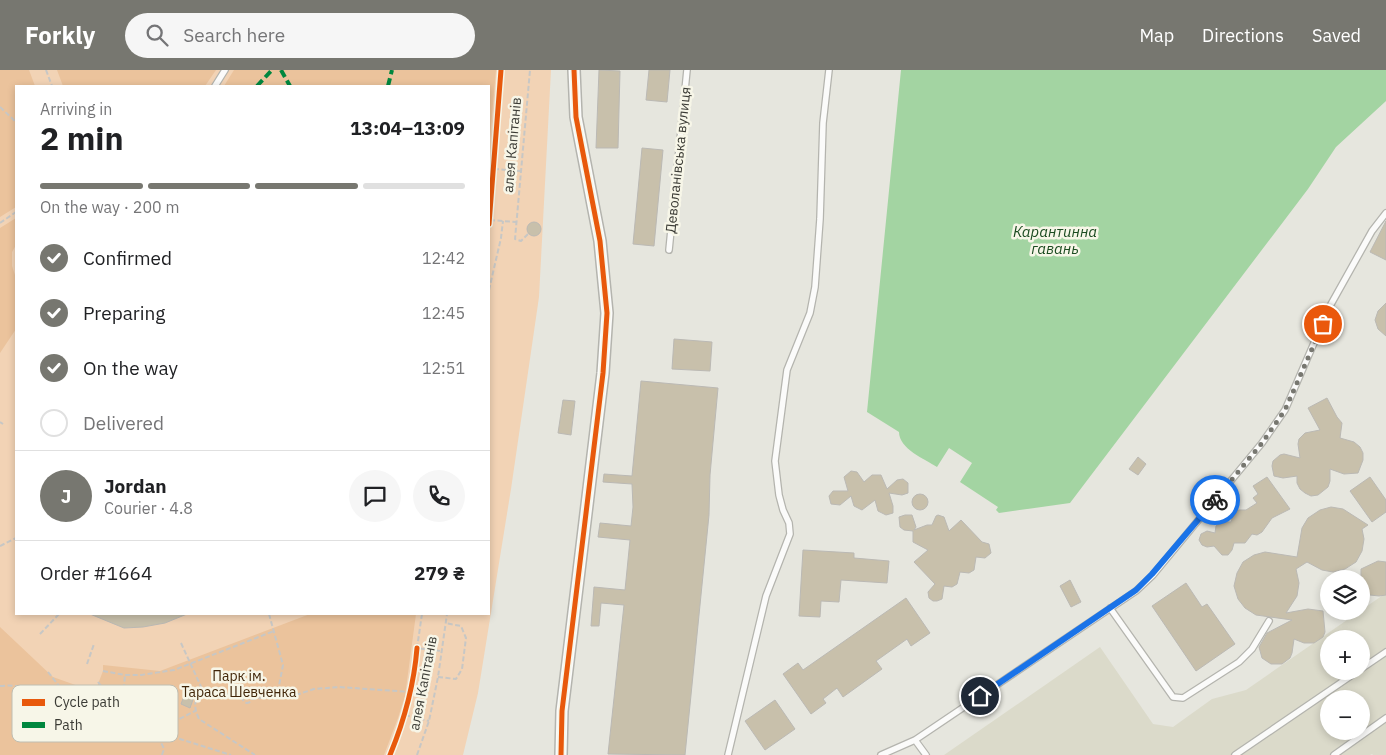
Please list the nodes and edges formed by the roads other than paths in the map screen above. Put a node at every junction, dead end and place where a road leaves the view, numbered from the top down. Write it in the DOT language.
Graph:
graph roads {
  1 [pos="225,70"];
  2 [pos="574,70"];
  3 [pos="687,70"];
  4 [pos="829,70"];
  5 [pos="216,85"];
  6 [pos="1386,213"];
  7 [pos="669,250"];
  8 [pos="1110,608"];
  9 [pos="1269,621"];
  10 [pos="1386,652"];
  11 [pos="1370,663"];
  12 [pos="1345,680"];
  13 [pos="1386,718"];
  14 [pos="915,740"];
  15 [pos="562,755"];
  16 [pos="728,755"];
  17 [pos="881,755"];
  18 [pos="926,755"];
  19 [pos="1235,755"];
  20 [pos="1334,755"];
  1 -- 5 [label="lane"];
  2 -- 15 [label="street"];
  3 -- 7 [label="lane, Деволанівська вулиця"];
  4 -- 16 [label="lane"];
  6 -- 8 [label="lane"];
  8 -- 9 [label="lane"];
  8 -- 14 [label="lane"];
  10 -- 11 [label="lane"];
  12 -- 19 [label="lane"];
  13 -- 20 [label="lane"];
  14 -- 17 [label="lane"];
  14 -- 18 [label="lane"];
}
